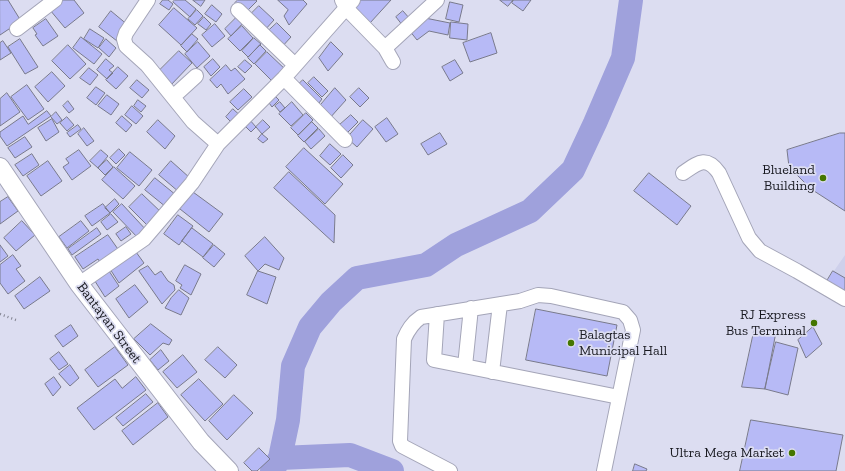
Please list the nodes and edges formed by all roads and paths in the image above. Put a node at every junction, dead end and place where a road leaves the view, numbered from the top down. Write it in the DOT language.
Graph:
graph roads {
  1 [pos="55,0"];
  2 [pos="148,0"];
  3 [pos="437,0"];
  4 [pos="347,2"];
  5 [pos="238,10"];
  6 [pos="18,30"];
  7 [pos="385,48"];
  8 [pos="393,62"];
  9 [pos="295,66"];
  10 [pos="196,76"];
  11 [pos="284,78"];
  12 [pos="173,97"];
  13 [pos="345,140"];
  14 [pos="218,144"];
  15 [pos="0,168"];
  16 [pos="683,173"];
  17 [pos="79,284"];
  18 [pos="845,299"];
  19 [pos="500,304"];
  20 [pos="471,308"];
  21 [pos="0,314"];
  22 [pos="437,314"];
  23 [pos="16,320"];
  24 [pos="465,366"];
  25 [pos="492,372"];
  26 [pos="620,397"];
  27 [pos="229,471"];
  28 [pos="450,471"];
  29 [pos="604,471"];
  1 -- 6 [label="street"];
  2 -- 12 [label="street"];
  3 -- 7 [label="street"];
  4 -- 7 [label="street"];
  4 -- 9 [label="street"];
  5 -- 9 [label="street"];
  7 -- 8 [label="street"];
  9 -- 11 [label="street"];
  10 -- 12 [label="street"];
  11 -- 13 [label="street"];
  11 -- 14 [label="street"];
  12 -- 14 [label="street"];
  14 -- 17 [label="street"];
  15 -- 17 [label="main road, Bantayan Street"];
  16 -- 18 [label="street"];
  17 -- 27 [label="main road, Bantayan Street"];
  19 -- 20 [label="street"];
  19 -- 25 [label="street"];
  19 -- 26 [label="street"];
  20 -- 22 [label="street"];
  20 -- 24 [label="street"];
  21 -- 23 [label="path"];
  22 -- 24 [label="street"];
  22 -- 28 [label="street"];
  24 -- 25 [label="street"];
  25 -- 26 [label="street"];
  26 -- 29 [label="street"];
}
